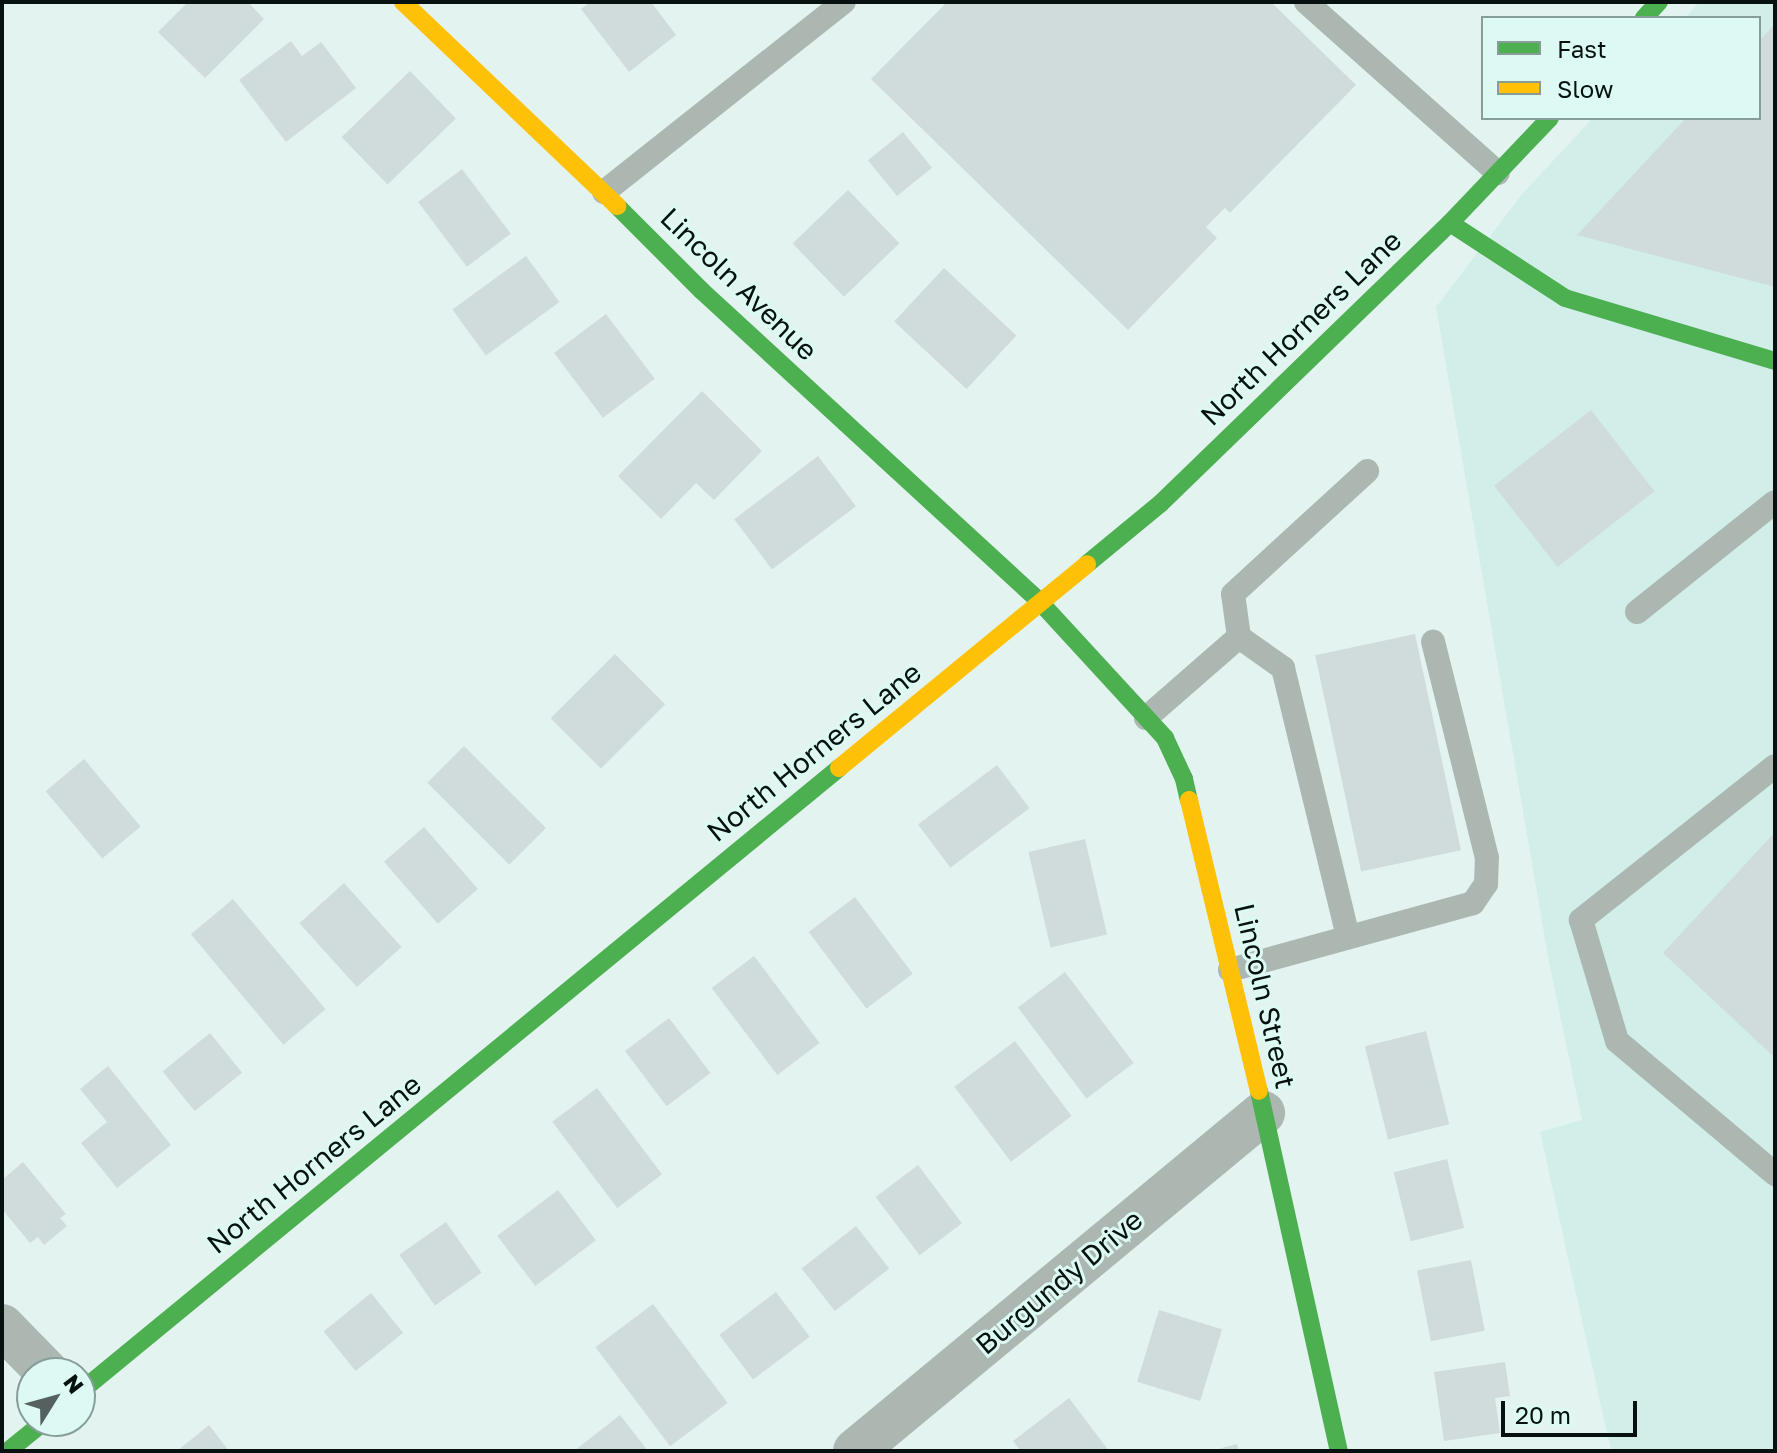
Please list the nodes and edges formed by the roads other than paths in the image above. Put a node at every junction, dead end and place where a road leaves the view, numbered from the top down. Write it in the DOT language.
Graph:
graph roads {
  1 [pos="403,2"];
  2 [pos="844,2"];
  3 [pos="1306,2"];
  4 [pos="1548,120"];
  5 [pos="1498,173"];
  6 [pos="604,192"];
  7 [pos="1450,223"];
  8 [pos="1775,361"];
  9 [pos="1367,471"];
  10 [pos="1775,502"];
  11 [pos="1040,602"];
  12 [pos="1637,612"];
  13 [pos="1239,637"];
  14 [pos="1433,642"];
  15 [pos="1146,718"];
  16 [pos="1775,766"];
  17 [pos="1348,937"];
  18 [pos="1230,970"];
  19 [pos="1263,1113"];
  20 [pos="1775,1174"];
  21 [pos="2,1326"];
  22 [pos="32,1357"];
  23 [pos="96,1379"];
  24 [pos="25,1437"];
  25 [pos="8,1451"];
  26 [pos="855,1451"];
  27 [pos="1339,1451"];
  1 -- 6 [label="street, Lincoln Avenue"];
  2 -- 6 [label="lane"];
  3 -- 5 [label="lane"];
  4 -- 5 [label="street, North Horners Lane"];
  5 -- 7 [label="street, North Horners Lane"];
  6 -- 11 [label="street, Lincoln Avenue"];
  7 -- 8 [label="street"];
  7 -- 11 [label="street, North Horners Lane"];
  9 -- 13 [label="lane"];
  10 -- 12 [label="lane"];
  11 -- 15 [label="street, Lincoln Street"];
  11 -- 23 [label="street, North Horners Lane"];
  13 -- 15 [label="lane"];
  13 -- 17 [label="lane"];
  14 -- 17 [label="lane"];
  15 -- 18 [label="street, Lincoln Street"];
  16 -- 20 [label="lane"];
  17 -- 18 [label="lane"];
  18 -- 19 [label="street, Lincoln Street"];
  19 -- 26 [label="street, Burgundy Drive"];
  19 -- 27 [label="street, Lincoln Street"];
  21 -- 22 [label="street"];
  24 -- 25 [label="street"];
}
